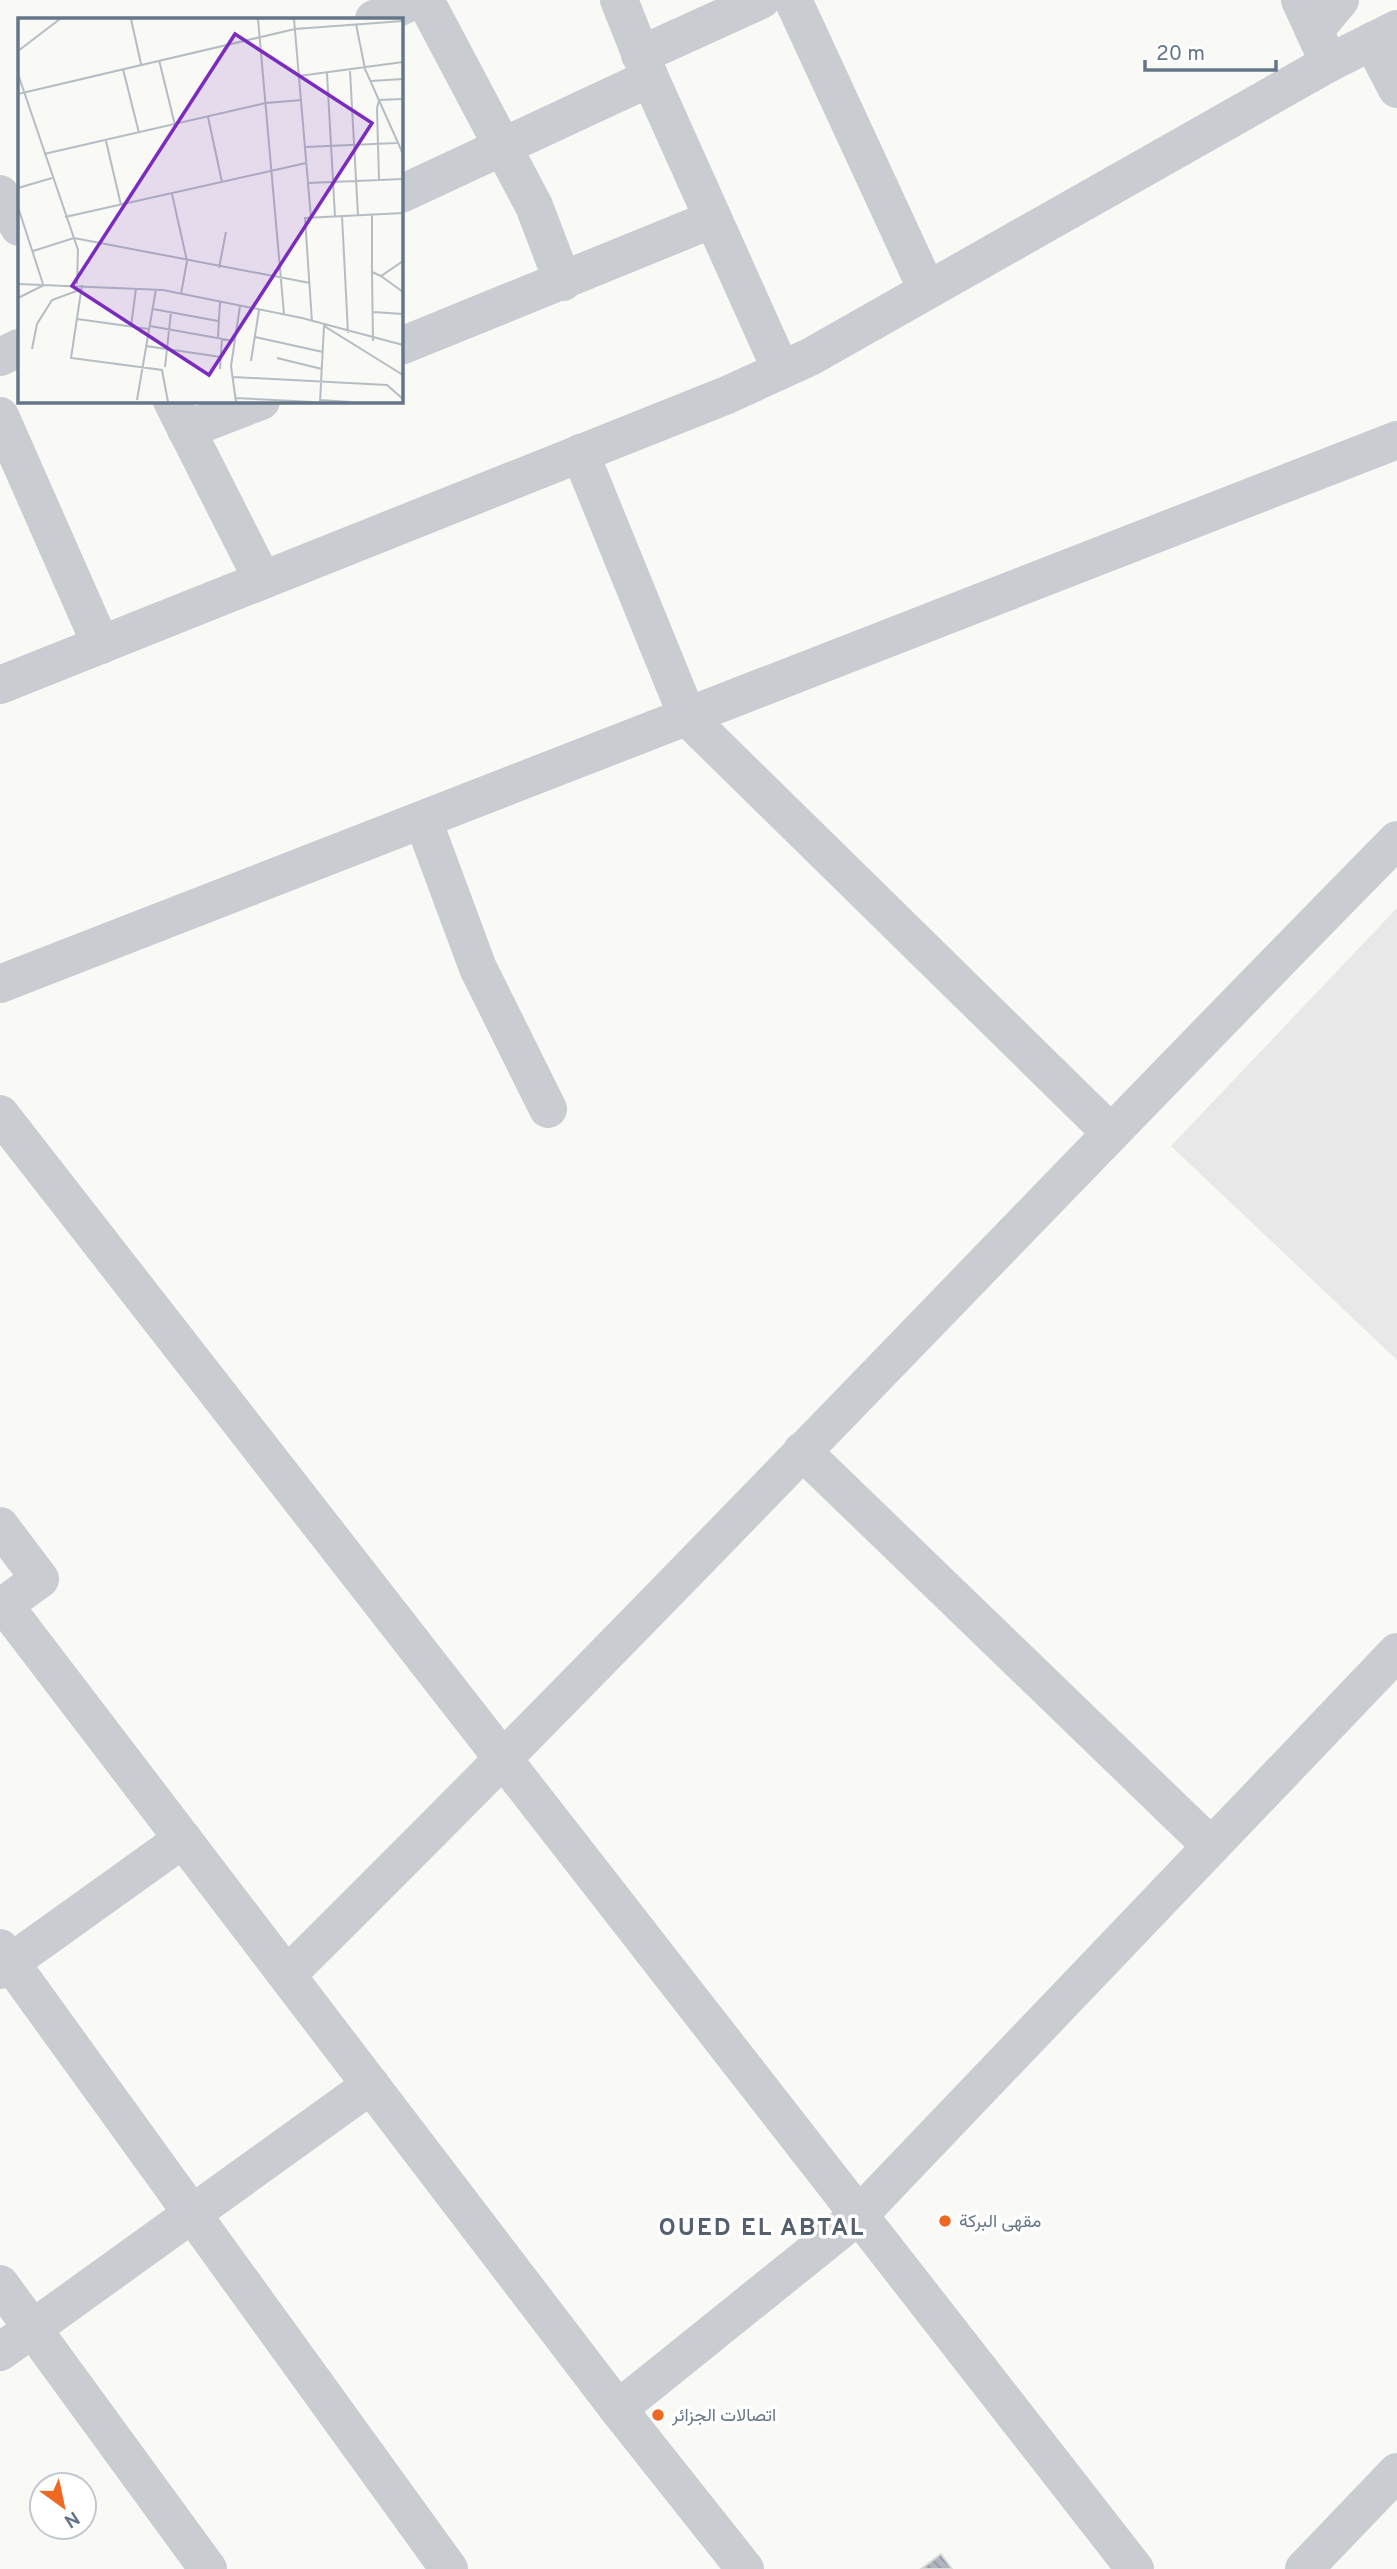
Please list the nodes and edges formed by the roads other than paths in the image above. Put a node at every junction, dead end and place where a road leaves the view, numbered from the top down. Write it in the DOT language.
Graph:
graph roads {
  1 [pos="415,0"];
  2 [pos="425,0"];
  3 [pos="619,0"];
  4 [pos="761,0"];
  5 [pos="793,0"];
  6 [pos="1340,0"];
  7 [pos="376,18"];
  8 [pos="1315,31"];
  9 [pos="1385,35"];
  10 [pos="645,66"];
  11 [pos="1397,89"];
  12 [pos="503,146"];
  13 [pos="18,184"];
  14 [pos="0,193"];
  15 [pos="402,194"];
  16 [pos="713,219"];
  17 [pos="18,225"];
  18 [pos="563,282"];
  19 [pos="927,290"];
  20 [pos="402,346"];
  21 [pos="18,348"];
  22 [pos="0,357"];
  23 [pos="781,370"];
  24 [pos="256,402"];
  25 [pos="0,416"];
  26 [pos="179,416"];
  27 [pos="1397,440"];
  28 [pos="580,453"];
  29 [pos="261,579"];
  30 [pos="101,645"];
  31 [pos="0,685"];
  32 [pos="688,718"];
  33 [pos="424,820"];
  34 [pos="1397,840"];
  35 [pos="0,984"];
  36 [pos="548,1109"];
  37 [pos="0,1114"];
  38 [pos="1110,1132"];
  39 [pos="802,1451"];
  40 [pos="0,1526"];
  41 [pos="2,1606"];
  42 [pos="1397,1652"];
  43 [pos="504,1760"];
  44 [pos="183,1839"];
  45 [pos="1211,1846"];
  46 [pos="3,1960"];
  47 [pos="287,1975"];
  48 [pos="370,2085"];
  49 [pos="193,2212"];
  50 [pos="859,2215"];
  51 [pos="0,2284"];
  52 [pos="32,2329"];
  53 [pos="0,2352"];
  54 [pos="618,2409"];
  55 [pos="1397,2472"];
  56 [pos="208,2569"];
  57 [pos="449,2569"];
  58 [pos="745,2569"];
  59 [pos="1135,2569"];
  60 [pos="1304,2569"];
  1 -- 7 [label="street"];
  2 -- 12 [label="street"];
  3 -- 10 [label="street"];
  4 -- 10 [label="street"];
  5 -- 19 [label="street"];
  6 -- 8 [label="street"];
  8 -- 9 [label="street"];
  8 -- 19 [label="street"];
  9 -- 11 [label="street"];
  10 -- 12 [label="street"];
  10 -- 16 [label="street"];
  12 -- 15 [label="street"];
  12 -- 18 [label="street"];
  13 -- 14 [label="street"];
  14 -- 17 [label="street"];
  16 -- 18 [label="street"];
  16 -- 23 [label="street"];
  18 -- 20 [label="street"];
  19 -- 23 [label="street"];
  21 -- 22 [label="street"];
  23 -- 28 [label="street"];
  24 -- 26 [label="street"];
  25 -- 30 [label="street"];
  26 -- 29 [label="street"];
  27 -- 32 [label="street"];
  28 -- 29 [label="street"];
  28 -- 32 [label="street"];
  29 -- 30 [label="street"];
  30 -- 31 [label="street"];
  32 -- 33 [label="street"];
  32 -- 38 [label="street"];
  33 -- 35 [label="street"];
  33 -- 36 [label="street"];
  34 -- 38 [label="street"];
  37 -- 43 [label="street"];
  38 -- 39 [label="street"];
  39 -- 43 [label="street"];
  39 -- 45 [label="street"];
  40 -- 41 [label="street"];
  41 -- 44 [label="street"];
  42 -- 45 [label="street"];
  43 -- 47 [label="street"];
  43 -- 50 [label="street"];
  44 -- 46 [label="street"];
  44 -- 47 [label="street"];
  45 -- 50 [label="street"];
  46 -- 49 [label="street"];
  47 -- 48 [label="street"];
  48 -- 49 [label="street"];
  48 -- 54 [label="street"];
  49 -- 52 [label="street"];
  49 -- 57 [label="street"];
  50 -- 54 [label="street"];
  50 -- 59 [label="street"];
  51 -- 52 [label="street"];
  52 -- 53 [label="street"];
  52 -- 56 [label="street"];
  54 -- 58 [label="street"];
  55 -- 60 [label="street"];
}
